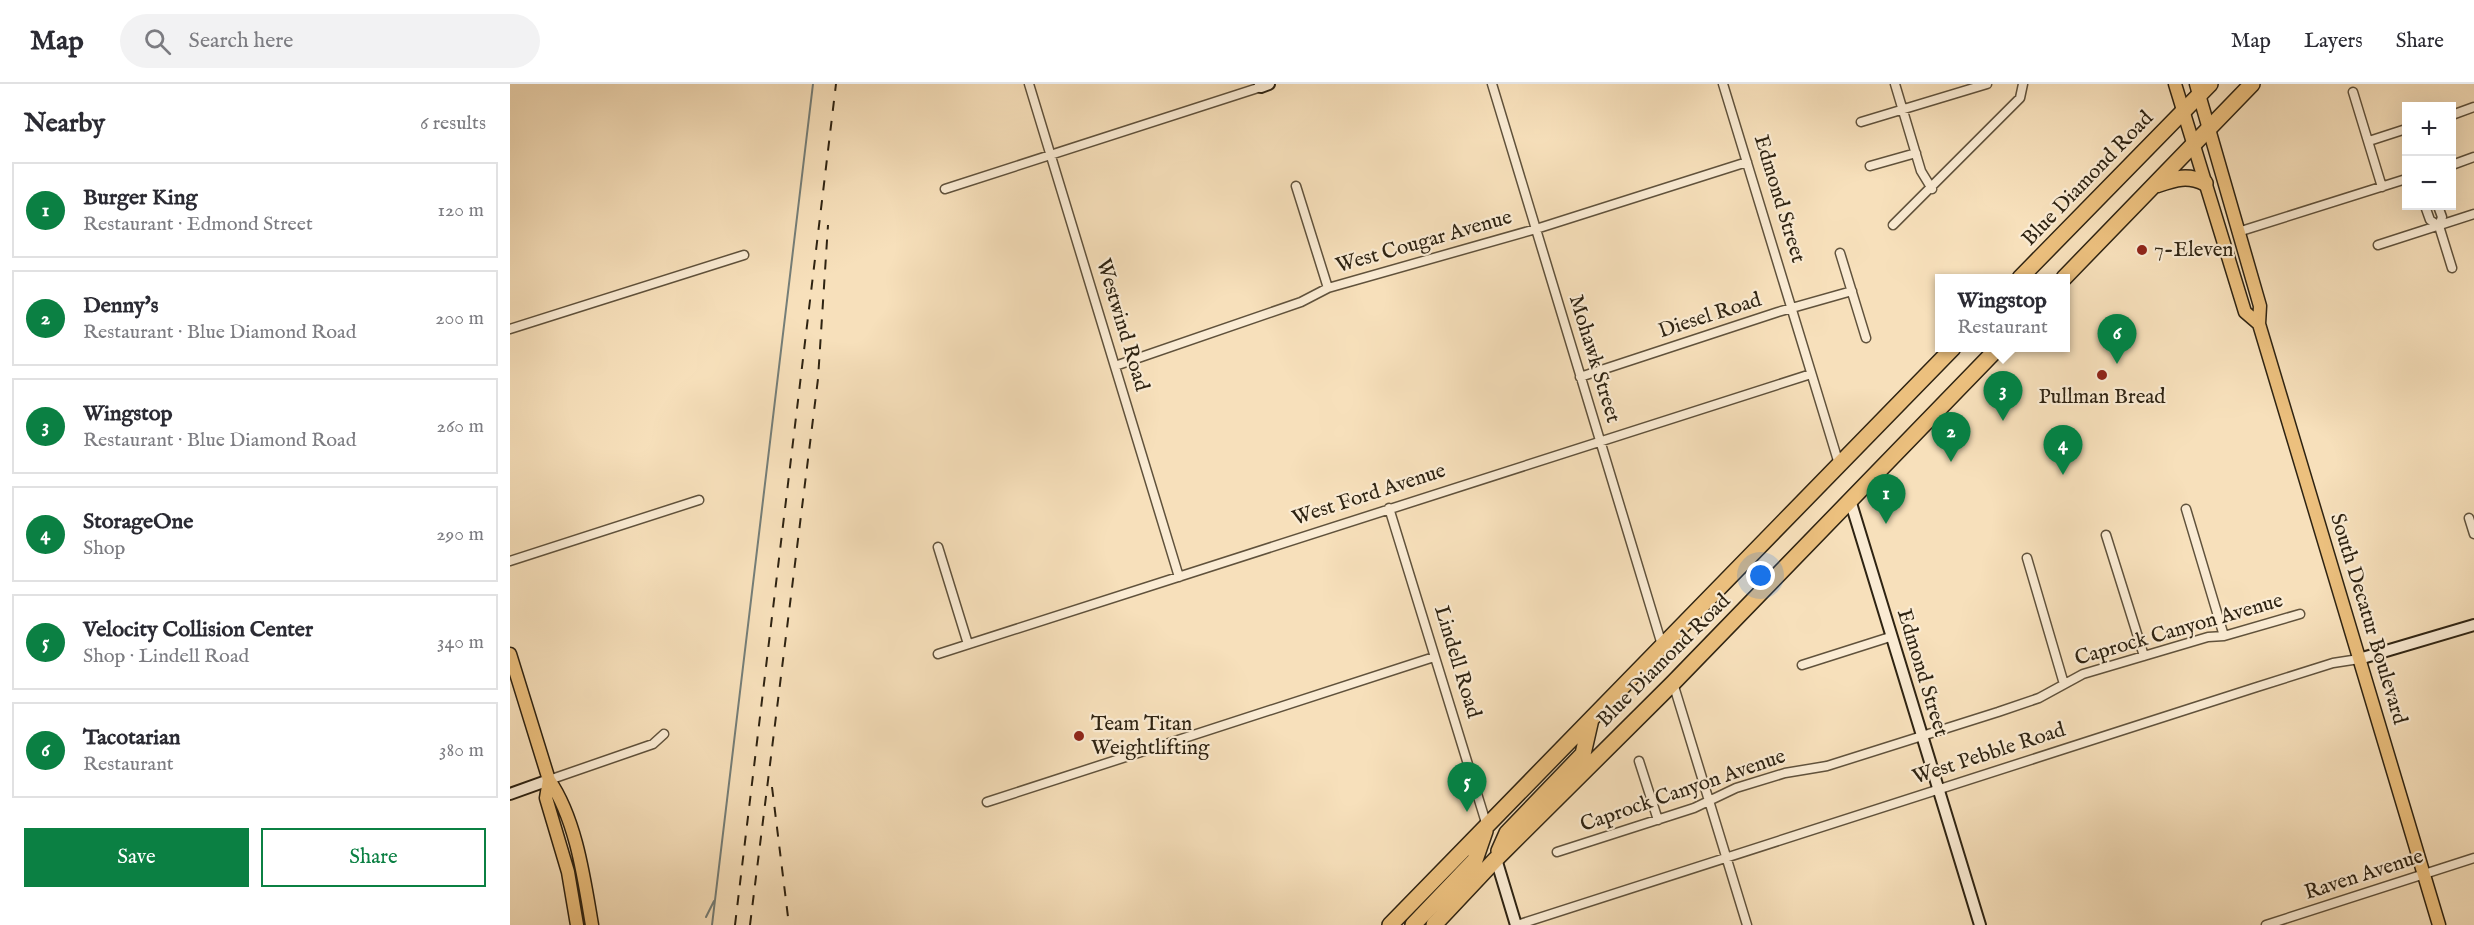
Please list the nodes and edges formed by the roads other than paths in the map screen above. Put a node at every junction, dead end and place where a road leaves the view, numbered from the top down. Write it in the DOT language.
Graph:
graph roads {
  1 [pos="1029,84"];
  2 [pos="1492,84"];
  3 [pos="1723,84"];
  4 [pos="1895,84"];
  5 [pos="1987,84"];
  6 [pos="2024,84"];
  7 [pos="2175,84"];
  8 [pos="2252,84"];
  9 [pos="1263,85"];
  10 [pos="2202,88"];
  11 [pos="2353,92"];
  12 [pos="2474,107"];
  13 [pos="1903,109"];
  14 [pos="2184,111"];
  15 [pos="2456,113"];
  16 [pos="1861,122"];
  17 [pos="2209,128"];
  18 [pos="2402,130"];
  19 [pos="2369,141"];
  20 [pos="2193,145"];
  21 [pos="1916,153"];
  22 [pos="1051,155"];
  23 [pos="2474,157"];
  24 [pos="1747,162"];
  25 [pos="2456,163"];
  26 [pos="1870,166"];
  27 [pos="2402,180"];
  28 [pos="2205,183"];
  29 [pos="1296,186"];
  30 [pos="2153,186"];
  31 [pos="2382,187"];
  32 [pos="945,189"];
  33 [pos="1932,189"];
  34 [pos="2426,210"];
  35 [pos="2439,210"];
  36 [pos="2474,214"];
  37 [pos="1893,225"];
  38 [pos="2439,226"];
  39 [pos="1536,230"];
  40 [pos="2238,232"];
  41 [pos="2378,245"];
  42 [pos="1840,253"];
  43 [pos="744,255"];
  44 [pos="2452,268"];
  45 [pos="2025,274"];
  46 [pos="2069,274"];
  47 [pos="1328,288"];
  48 [pos="1852,291"];
  49 [pos="1792,309"];
  50 [pos="2259,324"];
  51 [pos="510,329"];
  52 [pos="1866,338"];
  53 [pos="1949,352"];
  54 [pos="1994,352"];
  55 [pos="1115,366"];
  56 [pos="1811,374"];
  57 [pos="1580,377"];
  58 [pos="1601,441"];
  59 [pos="1839,464"];
  60 [pos="699,500"];
  61 [pos="1850,500"];
  62 [pos="1389,508"];
  63 [pos="2186,509"];
  64 [pos="2469,518"];
  65 [pos="2474,534"];
  66 [pos="2106,535"];
  67 [pos="938,547"];
  68 [pos="2027,558"];
  69 [pos="510,561"];
  70 [pos="1179,577"];
  71 [pos="2300,614"];
  72 [pos="2474,625"];
  73 [pos="2223,636"];
  74 [pos="1890,637"];
  75 [pos="968,644"];
  76 [pos="1662,645"];
  77 [pos="510,654"];
  78 [pos="938,654"];
  79 [pos="2144,656"];
  80 [pos="1434,657"];
  81 [pos="2359,659"];
  82 [pos="1802,664"];
  83 [pos="1673,683"];
  84 [pos="2064,684"];
  85 [pos="1591,719"];
  86 [pos="664,734"];
  87 [pos="1921,736"];
  88 [pos="1640,761"];
  89 [pos="549,780"];
  90 [pos="1938,791"];
  91 [pos="510,794"];
  92 [pos="987,802"];
  93 [pos="1709,802"];
  94 [pos="1658,820"];
  95 [pos="1487,826"];
  96 [pos="1557,852"];
  97 [pos="1726,857"];
  98 [pos="2474,858"];
  99 [pos="1496,859"];
  100 [pos="2424,875"];
  101 [pos="577,925"];
  102 [pos="592,925"];
  103 [pos="1390,925"];
  104 [pos="1413,925"];
  105 [pos="1434,925"];
  106 [pos="1516,925"];
  107 [pos="1747,925"];
  108 [pos="1980,925"];
  109 [pos="2266,925"];
  110 [pos="2439,925"];
  1 -- 22 [label="street, Westwind Road"];
  2 -- 39 [label="street, Mohawk Street"];
  3 -- 24 [label="street, Edmond Street"];
  4 -- 13 [label="street"];
  5 -- 13 [label="street"];
  6 -- 33 [label="street"];
  7 -- 14 [label="main road, South Decatur Boulevard"];
  8 -- 17 [label="highway"];
  9 -- 22 [label="street"];
  10 -- 14 [label="highway, Blue Diamond Road"];
  10 -- 17 [label="main road, South Decatur Boulevard"];
  11 -- 19 [label="street"];
  12 -- 15 [label="street"];
  13 -- 16 [label="street"];
  13 -- 21 [label="street"];
  14 -- 20 [label="main road, South Decatur Boulevard"];
  14 -- 45 [label="highway, Blue Diamond Road"];
  17 -- 20 [label="highway"];
  17 -- 40 [label="main road, South Decatur Boulevard"];
  18 -- 19 [label="street"];
  19 -- 31 [label="street"];
  20 -- 28 [label="main road, South Decatur Boulevard"];
  20 -- 30 [label="highway"];
  21 -- 26 [label="street"];
  21 -- 33 [label="street"];
  22 -- 32 [label="street"];
  22 -- 55 [label="street, Westwind Road"];
  23 -- 25 [label="street"];
  24 -- 39 [label="street, West Cougar Avenue"];
  24 -- 49 [label="street, Edmond Street"];
  27 -- 31 [label="street"];
  28 -- 30 [label="highway"];
  28 -- 50 [label="main road, South Decatur Boulevard"];
  29 -- 47 [label="street"];
  30 -- 46 [label="highway"];
  31 -- 40 [label="street"];
  33 -- 37 [label="street"];
  34 -- 38 [label="street"];
  35 -- 38 [label="street"];
  36 -- 38 [label="street"];
  38 -- 41 [label="street"];
  38 -- 44 [label="street"];
  39 -- 47 [label="street, West Cougar Avenue"];
  39 -- 57 [label="street, Mohawk Street"];
  40 -- 50 [label="main road, South Decatur Boulevard"];
  42 -- 48 [label="street"];
  43 -- 51 [label="street"];
  47 -- 55 [label="street, West Cougar Avenue"];
  48 -- 49 [label="street, Diesel Road"];
  48 -- 52 [label="street"];
  49 -- 56 [label="street, Edmond Street"];
  49 -- 57 [label="street, Diesel Road"];
  50 -- 81 [label="main road, South Decatur Boulevard"];
  53 -- 59 [label="highway, Blue Diamond Road"];
  54 -- 61 [label="highway, Blue Diamond Road"];
  55 -- 70 [label="street, Westwind Road"];
  56 -- 58 [label="street, West Ford Avenue"];
  56 -- 59 [label="street, Edmond Street"];
  57 -- 58 [label="street, Mohawk Street"];
  58 -- 62 [label="street, West Ford Avenue"];
  58 -- 76 [label="street, Mohawk Street"];
  59 -- 76 [label="highway, Blue Diamond Road"];
  60 -- 69 [label="street"];
  61 -- 74 [label="street, Edmond Street"];
  61 -- 83 [label="highway, Blue Diamond Road"];
  62 -- 70 [label="street, West Ford Avenue"];
  62 -- 80 [label="street, Lindell Road"];
  63 -- 73 [label="street"];
  64 -- 65 [label="street"];
  66 -- 79 [label="street"];
  67 -- 75 [label="street"];
  68 -- 84 [label="street"];
  70 -- 75 [label="street, West Ford Avenue"];
  71 -- 73 [label="street, Caprock Canyon Avenue"];
  72 -- 81 [label="street, West Pebble Road"];
  73 -- 79 [label="street, Caprock Canyon Avenue"];
  74 -- 82 [label="street"];
  74 -- 87 [label="street, Edmond Street"];
  75 -- 78 [label="street, West Ford Avenue"];
  76 -- 85 [label="highway, Blue Diamond Road"];
  77 -- 89 [label="main road"];
  79 -- 84 [label="street, Caprock Canyon Avenue"];
  80 -- 92 [label="street"];
  80 -- 95 [label="street, Lindell Road"];
  81 -- 90 [label="street, West Pebble Road"];
  81 -- 100 [label="main road, South Decatur Boulevard"];
  83 -- 93 [label="street"];
  83 -- 99 [label="highway, Blue Diamond Road"];
  84 -- 87 [label="street, Caprock Canyon Avenue"];
  85 -- 95 [label="highway, Blue Diamond Road"];
  85 -- 99 [label="highway"];
  86 -- 89 [label="street"];
  87 -- 90 [label="street, Edmond Street"];
  87 -- 93 [label="street, Caprock Canyon Avenue"];
  88 -- 94 [label="street"];
  89 -- 91 [label="street"];
  89 -- 101 [label="main road"];
  89 -- 102 [label="main road"];
  90 -- 97 [label="street, West Pebble Road"];
  90 -- 108 [label="street, Edmond Street"];
  93 -- 94 [label="street, Caprock Canyon Avenue"];
  93 -- 97 [label="street"];
  94 -- 96 [label="street, Caprock Canyon Avenue"];
  95 -- 103 [label="highway, Blue Diamond Road"];
  95 -- 104 [label="highway"];
  97 -- 106 [label="street, West Pebble Road"];
  97 -- 107 [label="street"];
  98 -- 100 [label="street, Raven Avenue"];
  99 -- 105 [label="highway, Blue Diamond Road"];
  99 -- 106 [label="street"];
  100 -- 109 [label="street, Raven Avenue"];
  100 -- 110 [label="main road, South Decatur Boulevard"];
}
